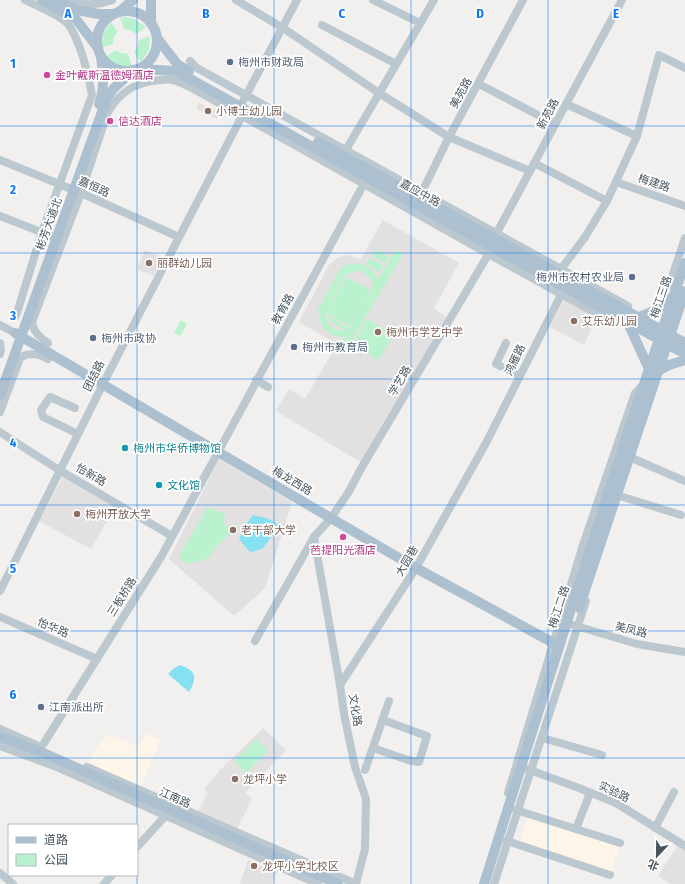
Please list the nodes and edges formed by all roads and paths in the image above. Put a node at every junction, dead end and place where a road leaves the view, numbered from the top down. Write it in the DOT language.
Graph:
graph roads {
  1 [pos="25,0"];
  2 [pos="42,0"];
  3 [pos="57,0"];
  4 [pos="69,0"];
  5 [pos="112,0"];
  6 [pos="133,0"];
  7 [pos="151,0"];
  8 [pos="236,0"];
  9 [pos="297,0"];
  10 [pos="373,0"];
  11 [pos="434,0"];
  12 [pos="523,0"];
  13 [pos="622,0"];
  14 [pos="117,13"];
  15 [pos="420,23"];
  16 [pos="151,24"];
  17 [pos="322,25"];
  18 [pos="283,28"];
  19 [pos="157,38"];
  20 [pos="100,52"];
  21 [pos="190,61"];
  22 [pos="396,64"];
  23 [pos="685,68"];
  24 [pos="137,70"];
  25 [pos="479,84"];
  26 [pos="379,93"];
  27 [pos="566,104"];
  28 [pos="243,109"];
  29 [pos="555,124"];
  30 [pos="637,136"];
  31 [pos="449,137"];
  32 [pos="347,148"];
  33 [pos="0,160"];
  34 [pos="532,167"];
  35 [pos="366,180"];
  36 [pos="616,182"];
  37 [pos="71,189"];
  38 [pos="421,195"];
  39 [pos="607,201"];
  40 [pos="685,206"];
  41 [pos="0,216"];
  42 [pos="47,234"];
  43 [pos="495,236"];
  44 [pos="179,237"];
  45 [pos="685,238"];
  46 [pos="488,255"];
  47 [pos="685,263"];
  48 [pos="562,268"];
  49 [pos="563,290"];
  50 [pos="671,290"];
  51 [pos="685,291"];
  52 [pos="628,306"];
  53 [pos="683,307"];
  54 [pos="16,316"];
  55 [pos="639,317"];
  56 [pos="627,321"];
  57 [pos="614,323"];
  58 [pos="0,325"];
  59 [pos="18,335"];
  60 [pos="664,337"];
  61 [pos="0,343"];
  62 [pos="48,343"];
  63 [pos="685,343"];
  64 [pos="506,344"];
  65 [pos="0,354"];
  66 [pos="685,354"];
  67 [pos="48,359"];
  68 [pos="685,360"];
  69 [pos="653,370"];
  70 [pos="515,373"];
  71 [pos="0,374"];
  72 [pos="256,380"];
  73 [pos="103,384"];
  74 [pos="268,387"];
  75 [pos="0,394"];
  76 [pos="75,408"];
  77 [pos="0,412"];
  78 [pos="0,432"];
  79 [pos="74,432"];
  80 [pos="486,443"];
  81 [pos="218,452"];
  82 [pos="632,457"];
  83 [pos="59,470"];
  84 [pos="685,481"];
  85 [pos="623,497"];
  86 [pos="681,515"];
  87 [pos="331,518"];
  88 [pos="172,536"];
  89 [pos="314,537"];
  90 [pos="416,568"];
  91 [pos="0,591"];
  92 [pos="0,618"];
  93 [pos="573,625"];
  94 [pos="255,641"];
  95 [pos="556,644"];
  96 [pos="685,652"];
  97 [pos="97,659"];
  98 [pos="340,685"];
  99 [pos="389,701"];
  100 [pos="383,720"];
  101 [pos="0,730"];
  102 [pos="0,737"];
  103 [pos="546,739"];
  104 [pos="0,746"];
  105 [pos="373,748"];
  106 [pos="41,749"];
  107 [pos="602,755"];
  108 [pos="527,769"];
  109 [pos="365,770"];
  110 [pos="674,792"];
  111 [pos="590,793"];
  112 [pos="516,810"];
  113 [pos="168,812"];
  114 [pos="655,828"];
  115 [pos="576,829"];
  116 [pos="507,841"];
  117 [pos="620,843"];
  118 [pos="138,846"];
  119 [pos="685,846"];
  120 [pos="0,873"];
  121 [pos="610,875"];
  122 [pos="111,876"];
  123 [pos="13,884"];
  124 [pos="104,884"];
  125 [pos="318,884"];
  126 [pos="338,884"];
  127 [pos="356,884"];
  128 [pos="480,884"];
  129 [pos="484,884"];
  130 [pos="493,884"];
  1 -- 37 [label="street"];
  2 -- 20 [label="main road"];
  3 -- 14 [label="main road"];
  4 -- 5 [label="street"];
  6 -- 14 [label="main road"];
  7 -- 16 [label="main road"];
  8 -- 18 [label="street"];
  9 -- 18 [label="street, 团结路"];
  10 -- 15 [label="street"];
  11 -- 15 [label="street"];
  12 -- 25 [label="street, 美苑路"];
  13 -- 27 [label="street, 新苑路"];
  14 -- 16 [label="main road"];
  14 -- 20 [label="main road"];
  15 -- 22 [label="street"];
  16 -- 19 [label="main road"];
  17 -- 22 [label="street"];
  18 -- 26 [label="street"];
  18 -- 28 [label="street, 团结路"];
  19 -- 24 [label="main road"];
  19 -- 28 [label="main road, 嘉应中路"];
  20 -- 24 [label="main road"];
  20 -- 37 [label="main road, 彬芳大道北"];
  21 -- 38 [label="street"];
  22 -- 26 [label="street"];
  23 -- 30 [label="street"];
  24 -- 28 [label="main road, 嘉应中路"];
  24 -- 37 [label="main road, 彬芳大道北"];
  25 -- 29 [label="street"];
  25 -- 31 [label="street, 美苑路"];
  26 -- 31 [label="street"];
  26 -- 32 [label="street"];
  27 -- 29 [label="street, 新苑路"];
  27 -- 30 [label="street"];
  28 -- 35 [label="main road, 嘉应中路"];
  28 -- 37 [label="street"];
  28 -- 38 [label="main road, 嘉应中路"];
  28 -- 44 [label="street, 团结路"];
  29 -- 34 [label="street, 新苑路"];
  30 -- 36 [label="street"];
  31 -- 34 [label="street"];
  31 -- 38 [label="street, 美苑路"];
  33 -- 37 [label="street, 嘉恒路"];
  34 -- 39 [label="street"];
  34 -- 43 [label="street, 新苑路"];
  35 -- 46 [label="street"];
  35 -- 49 [label="main road, 嘉应中路"];
  35 -- 72 [label="street, 教育路"];
  36 -- 39 [label="street"];
  36 -- 40 [label="street, 梅建路"];
  37 -- 42 [label="main road, 彬芳大道北"];
  37 -- 44 [label="street, 嘉恒路"];
  37 -- 59 [label="main road, 彬芳大道北"];
  37 -- 62 [label="street"];
  38 -- 43 [label="main road, 嘉应中路"];
  39 -- 48 [label="street"];
  41 -- 42 [label="street"];
  42 -- 54 [label="street"];
  42 -- 59 [label="main road, 彬芳大道北"];
  43 -- 52 [label="street"];
  43 -- 55 [label="main road, 嘉应中路"];
  44 -- 73 [label="street, 团结路"];
  45 -- 50 [label="street"];
  46 -- 49 [label="street"];
  46 -- 87 [label="street, 学艺路"];
  47 -- 50 [label="main road, 梅江三路"];
  49 -- 56 [label="main road, 嘉应中路"];
  49 -- 57 [label="street"];
  49 -- 80 [label="street, 鸿雁路"];
  50 -- 55 [label="main road"];
  50 -- 60 [label="main road, 梅江三路"];
  51 -- 53 [label="main road, 梅江三路"];
  53 -- 60 [label="main road, 梅江三路"];
  55 -- 60 [label="main road, 嘉应中路"];
  56 -- 60 [label="main road, 嘉应中路"];
  56 -- 69 [label="main road"];
  58 -- 59 [label="street"];
  59 -- 71 [label="main road, 彬芳大道北"];
  59 -- 73 [label="main road, 梅龙西路"];
  59 -- 75 [label="main road, 彬芳大道北"];
  60 -- 63 [label="main road, 嘉应中路"];
  60 -- 66 [label="main road, 嘉应中路"];
  60 -- 69 [label="main road, 梅江二路"];
  61 -- 65 [label="street"];
  64 -- 70 [label="street"];
  67 -- 77 [label="street"];
  68 -- 69 [label="main road"];
  69 -- 82 [label="main road, 梅江二路"];
  69 -- 95 [label="main road, 梅江二路"];
  72 -- 74 [label="street"];
  72 -- 81 [label="street, 教育路"];
  73 -- 81 [label="main road, 梅龙西路"];
  73 -- 83 [label="street, 团结路"];
  76 -- 79 [label="street"];
  78 -- 83 [label="street, 怡新路"];
  80 -- 90 [label="street, 大园巷"];
  81 -- 87 [label="main road, 梅龙西路"];
  81 -- 88 [label="street, 三板桥路"];
  82 -- 84 [label="street"];
  82 -- 93 [label="main road, 梅江二路"];
  82 -- 130 [label="street"];
  83 -- 88 [label="street, 怡新路"];
  83 -- 91 [label="street, 团结路"];
  85 -- 86 [label="street"];
  87 -- 89 [label="street, 学艺路"];
  87 -- 90 [label="main road, 梅龙西路"];
  88 -- 97 [label="street, 三板桥路"];
  89 -- 94 [label="street, 学艺路"];
  89 -- 98 [label="street, 文化路"];
  90 -- 95 [label="main road, 梅龙西路"];
  90 -- 98 [label="street, 大园巷"];
  92 -- 97 [label="street, 怡华路"];
  93 -- 96 [label="street, 美凤路"];
  93 -- 108 [label="main road, 梅江二路"];
  95 -- 128 [label="street"];
  95 -- 129 [label="main road, 梅江二路"];
  97 -- 106 [label="street, 三板桥路"];
  98 -- 127 [label="street, 文化路"];
  99 -- 100 [label="street"];
  100 -- 105 [label="street"];
  100 -- 105 [label="street"];
  101 -- 106 [label="street"];
  102 -- 106 [label="main road, 江南路"];
  103 -- 107 [label="street"];
  104 -- 113 [label="street"];
  105 -- 109 [label="street"];
  106 -- 113 [label="main road, 江南路"];
  106 -- 127 [label="street"];
  108 -- 111 [label="street, 实验路"];
  108 -- 130 [label="main road, 梅江二路"];
  110 -- 114 [label="street"];
  111 -- 114 [label="street, 实验路"];
  111 -- 115 [label="street"];
  112 -- 115 [label="street"];
  113 -- 118 [label="street"];
  113 -- 125 [label="street"];
  113 -- 126 [label="main road, 江南路"];
  114 -- 119 [label="street, 实验路"];
  115 -- 117 [label="street"];
  116 -- 121 [label="street"];
  120 -- 123 [label="street"];
  122 -- 124 [label="street"];
}
